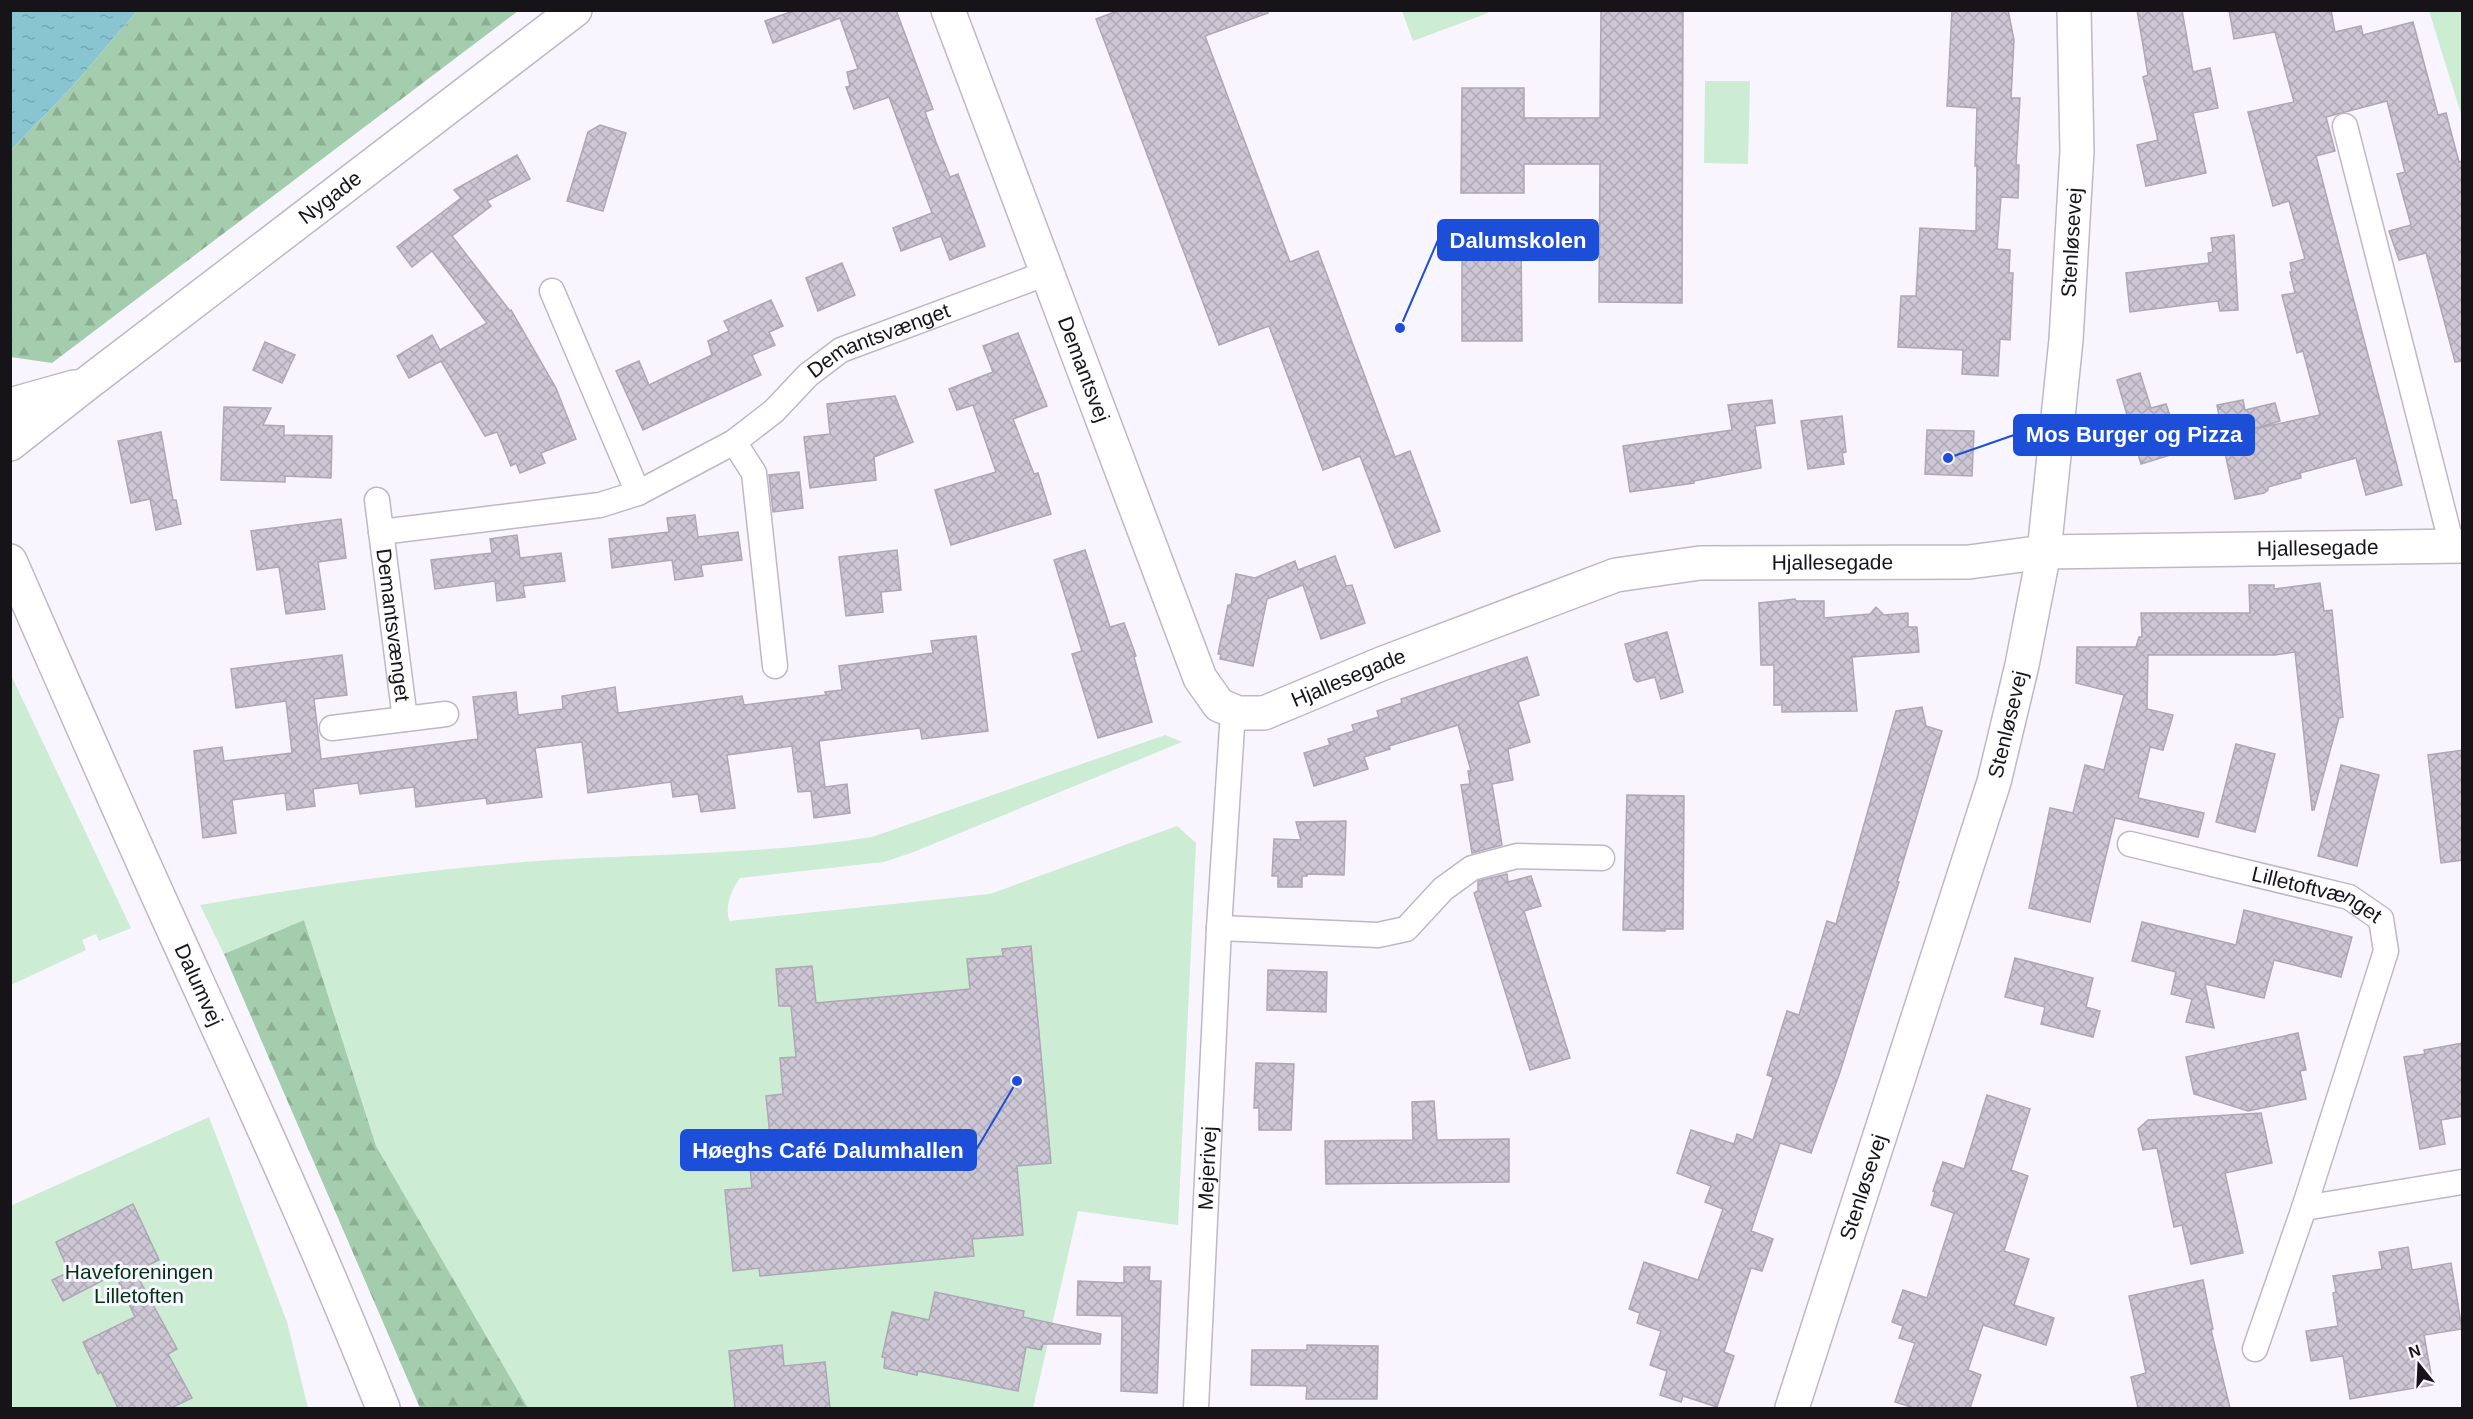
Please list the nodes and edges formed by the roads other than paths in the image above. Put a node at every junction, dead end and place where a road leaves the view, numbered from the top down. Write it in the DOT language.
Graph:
graph roads {
  1 [pos="574,10"];
  2 [pos="948,10"];
  3 [pos="2074,10"];
  4 [pos="2345,126"];
  5 [pos="1047,273"];
  6 [pos="552,291"];
  7 [pos="85,385"];
  8 [pos="10,405"];
  9 [pos="734,442"];
  10 [pos="10,444"];
  11 [pos="638,493"];
  12 [pos="377,500"];
  13 [pos="381,532"];
  14 [pos="2457,546"];
  15 [pos="2044,552"];
  16 [pos="10,561"];
  17 [pos="775,666"];
  18 [pos="1238,713"];
  19 [pos="446,714"];
  20 [pos="405,719"];
  21 [pos="332,728"];
  22 [pos="2130,844"];
  23 [pos="1602,858"];
  24 [pos="1219,928"];
  25 [pos="2463,1182"];
  26 [pos="2304,1208"];
  27 [pos="2255,1348"];
  28 [pos="383,1408"];
  29 [pos="1196,1408"];
  30 [pos="1792,1408"];
  1 -- 7 [label="street, Nygade"];
  2 -- 5 [label="street, Demantsvej"];
  3 -- 15 [label="street, Stenløsevej"];
  4 -- 14 [label="street, Hjallesegade"];
  5 -- 9 [label="street, Demantsvænget"];
  5 -- 18 [label="street, Demantsvej"];
  6 -- 11 [label="street"];
  7 -- 8 [label="street, Nygade"];
  7 -- 10 [label="street, Nygade"];
  9 -- 11 [label="street, Demantsvænget"];
  9 -- 17 [label="street"];
  11 -- 13 [label="street, Demantsvænget"];
  12 -- 13 [label="street, Demantsvænget"];
  13 -- 20 [label="street, Demantsvænget"];
  14 -- 15 [label="street, Hjallesegade"];
  15 -- 18 [label="street, Hjallesegade"];
  15 -- 30 [label="street, Stenløsevej"];
  16 -- 28 [label="street, Dalumvej"];
  18 -- 24 [label="street, Mejerivej"];
  19 -- 20 [label="street, Demantsvænget"];
  20 -- 21 [label="street, Demantsvænget"];
  22 -- 26 [label="street, Lilletoftvænget"];
  23 -- 24 [label="street"];
  24 -- 29 [label="street, Mejerivej"];
  25 -- 26 [label="street"];
  26 -- 27 [label="street, Lilletoftvænget"];
}
